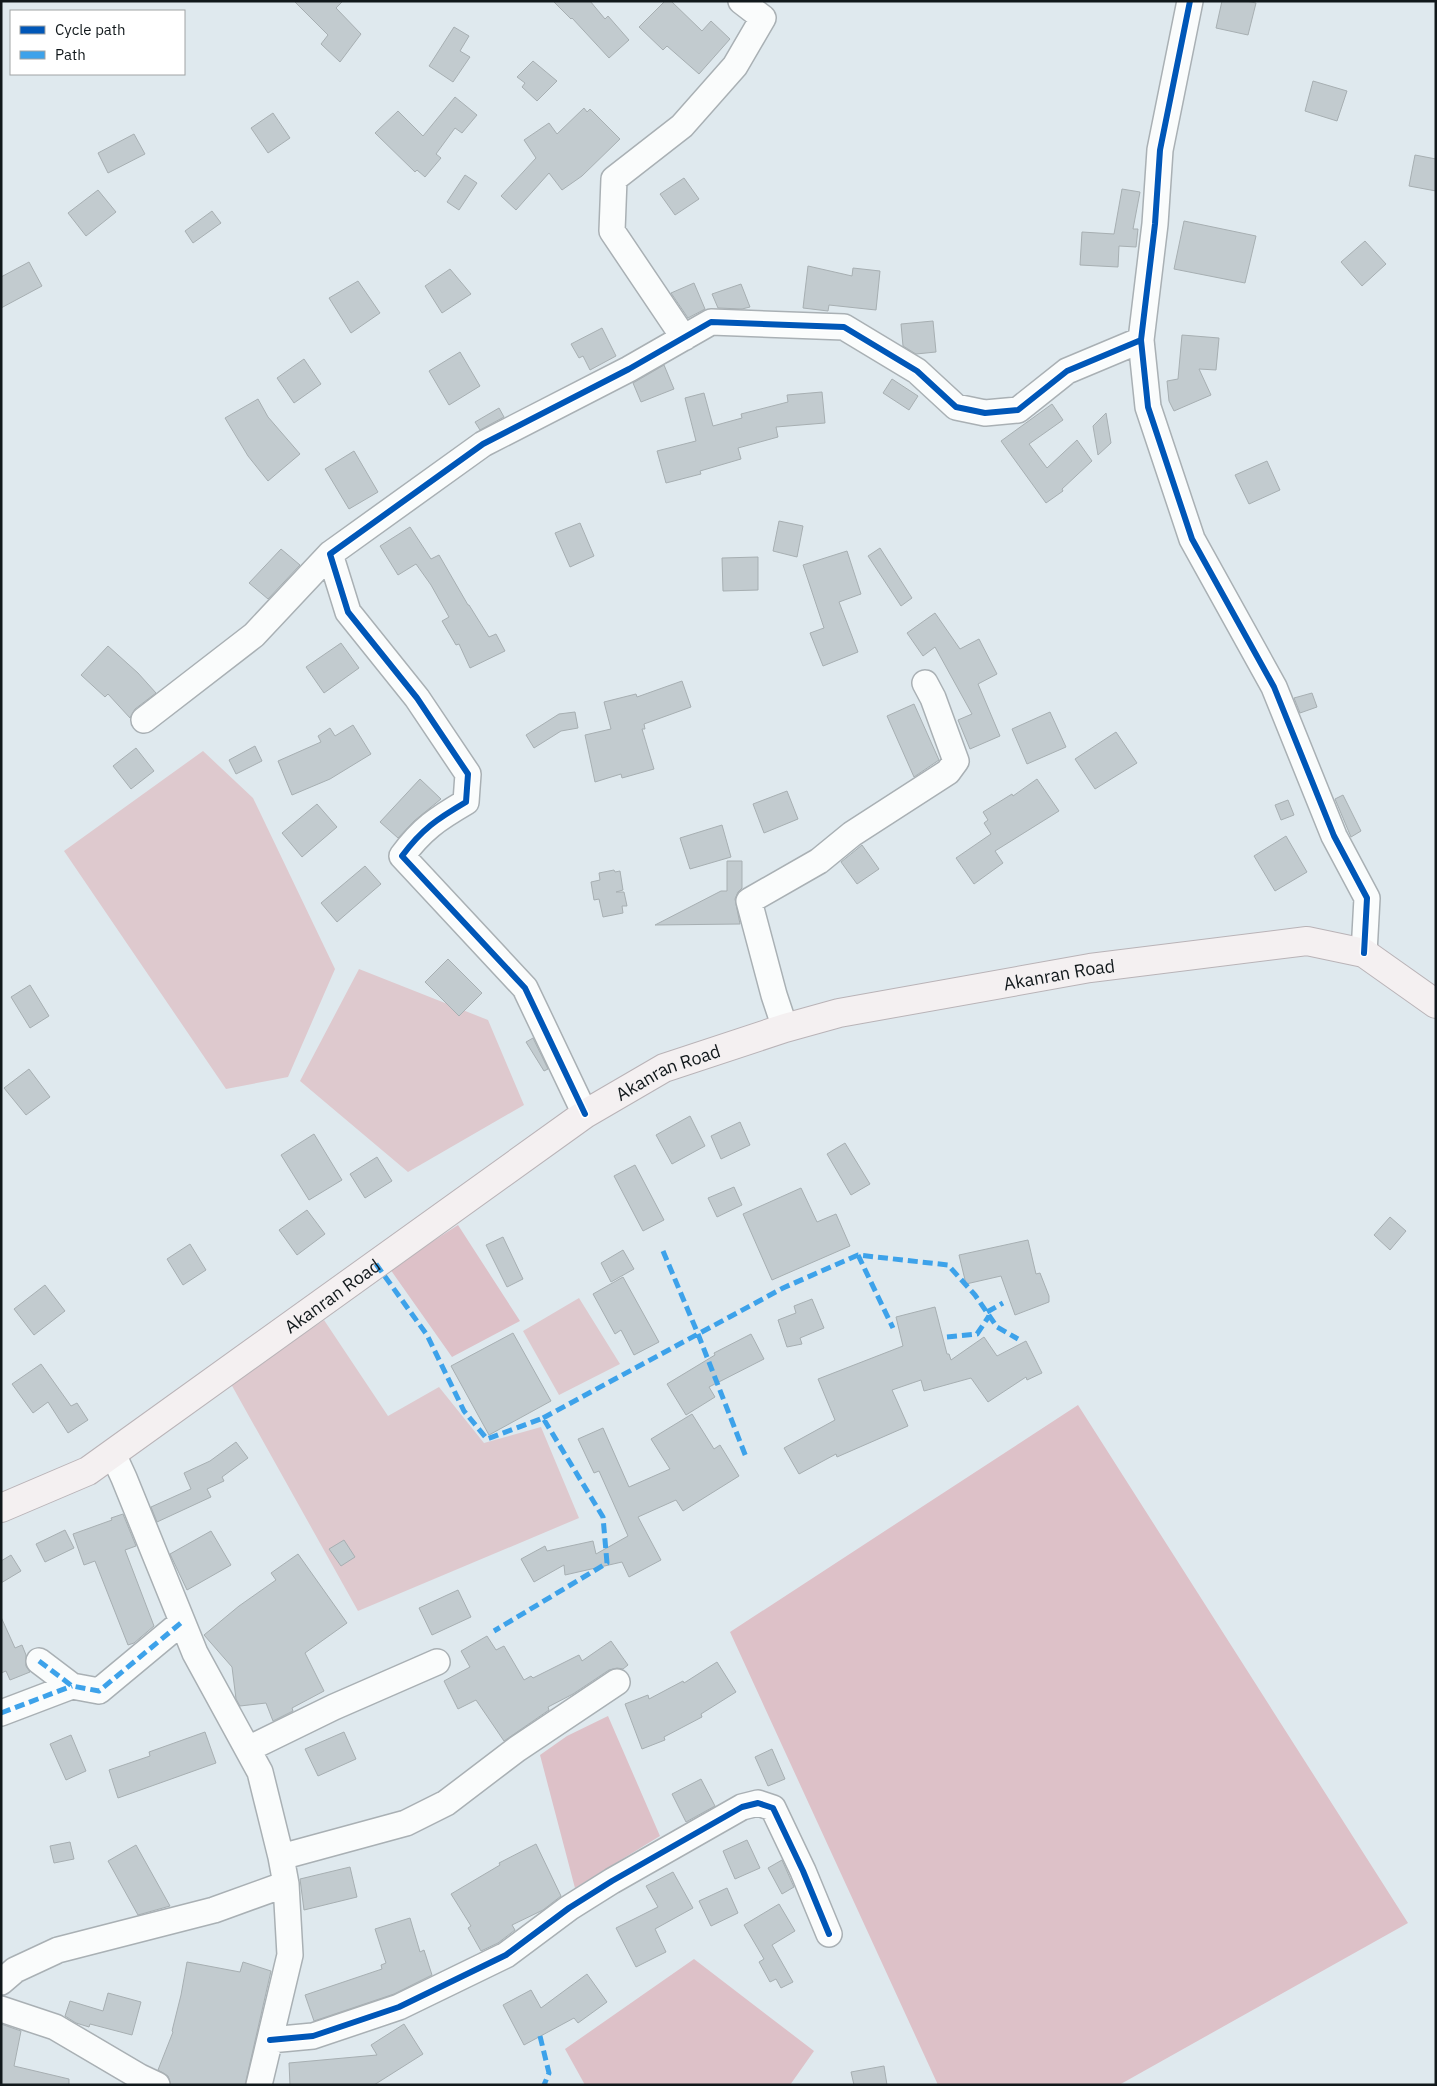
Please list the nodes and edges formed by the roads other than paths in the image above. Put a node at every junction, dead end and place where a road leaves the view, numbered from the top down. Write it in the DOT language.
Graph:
graph roads {
  1 [pos="741,1"];
  2 [pos="1190,1"];
  3 [pos="684,338"];
  4 [pos="1141,340"];
  5 [pos="330,554"];
  6 [pos="925,683"];
  7 [pos="144,720"];
  8 [pos="1364,953"];
  9 [pos="1436,1004"];
  10 [pos="786,1028"];
  11 [pos="585,1114"];
  12 [pos="112,1454"];
  13 [pos="1,1508"];
  14 [pos="182,1622"];
  15 [pos="39,1662"];
  16 [pos="437,1662"];
  17 [pos="616,1682"];
  18 [pos="72,1686"];
  19 [pos="1,1713"];
  20 [pos="248,1749"];
  21 [pos="281,1857"];
  22 [pos="286,1884"];
  23 [pos="829,1934"];
  24 [pos="1,1982"];
  25 [pos="1,2009"];
  26 [pos="270,2040"];
  27 [pos="157,2085"];
  28 [pos="260,2085"];
  1 -- 3 [label="street"];
  2 -- 4 [label="street"];
  3 -- 4 [label="street"];
  3 -- 5 [label="street"];
  4 -- 8 [label="street"];
  5 -- 7 [label="street"];
  5 -- 11 [label="street"];
  6 -- 10 [label="street"];
  8 -- 9 [label="main road, Akanran Road"];
  8 -- 10 [label="main road, Akanran Road"];
  10 -- 11 [label="main road, Akanran Road"];
  11 -- 12 [label="main road, Akanran Road"];
  12 -- 13 [label="main road, Akanran Road"];
  12 -- 14 [label="street"];
  14 -- 18 [label="street"];
  14 -- 20 [label="street"];
  15 -- 18 [label="street"];
  16 -- 20 [label="street"];
  17 -- 21 [label="street"];
  18 -- 19 [label="street"];
  20 -- 21 [label="street"];
  21 -- 22 [label="street"];
  22 -- 24 [label="street"];
  22 -- 26 [label="street"];
  23 -- 26 [label="street"];
  25 -- 27 [label="street"];
  26 -- 28 [label="street"];
}
